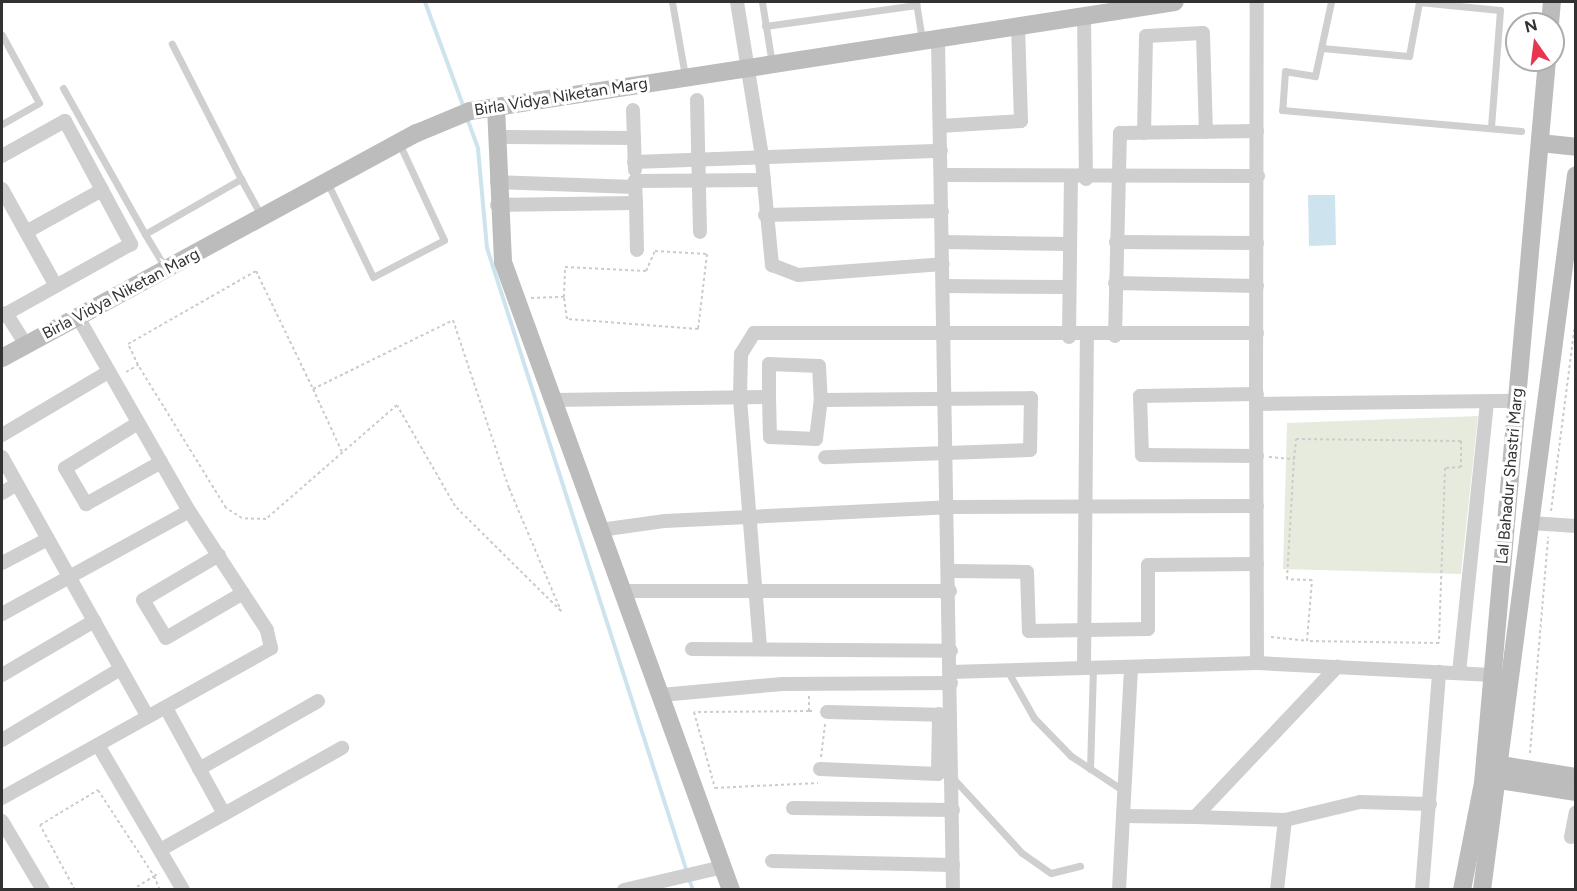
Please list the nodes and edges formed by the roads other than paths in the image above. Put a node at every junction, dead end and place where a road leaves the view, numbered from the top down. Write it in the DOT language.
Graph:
graph roads {
  1 [pos="672,2"];
  2 [pos="737,2"];
  3 [pos="762,2"];
  4 [pos="1175,2"];
  5 [pos="1257,2"];
  6 [pos="1331,2"];
  7 [pos="1419,2"];
  8 [pos="917,3"];
  9 [pos="1084,16"];
  10 [pos="765,26"];
  11 [pos="1018,27"];
  12 [pos="2,35"];
  13 [pos="930,41"];
  14 [pos="172,44"];
  15 [pos="1322,48"];
  16 [pos="772,64"];
  17 [pos="749,68"];
  18 [pos="1546,72"];
  19 [pos="685,77"];
  20 [pos="63,88"];
  21 [pos="696,100"];
  22 [pos="496,107"];
  23 [pos="633,110"];
  24 [pos="2,124"];
  25 [pos="940,126"];
  26 [pos="1491,128"];
  27 [pos="1257,130"];
  28 [pos="1521,131"];
  29 [pos="1206,132"];
  30 [pos="1144,133"];
  31 [pos="496,137"];
  32 [pos="634,138"];
  33 [pos="399,143"];
  34 [pos="1540,143"];
  35 [pos="1575,147"];
  36 [pos="941,151"];
  37 [pos="2,156"];
  38 [pos="634,162"];
  39 [pos="699,162"];
  40 [pos="762,162"];
  41 [pos="941,175"];
  42 [pos="1575,175"];
  43 [pos="1258,176"];
  44 [pos="241,179"];
  45 [pos="1086,179"];
  46 [pos="1117,179"];
  47 [pos="764,180"];
  48 [pos="1071,180"];
  49 [pos="700,181"];
  50 [pos="327,182"];
  51 [pos="497,182"];
  52 [pos="635,184"];
  53 [pos="2,189"];
  54 [pos="102,190"];
  55 [pos="636,203"];
  56 [pos="497,205"];
  57 [pos="942,211"];
  58 [pos="765,215"];
  59 [pos="262,217"];
  60 [pos="1574,224"];
  61 [pos="26,232"];
  62 [pos="700,232"];
  63 [pos="145,234"];
  64 [pos="942,242"];
  65 [pos="1116,242"];
  66 [pos="1257,243"];
  67 [pos="1070,244"];
  68 [pos="637,250"];
  69 [pos="943,264"];
  70 [pos="166,269"];
  71 [pos="1115,283"];
  72 [pos="56,285"];
  73 [pos="943,286"];
  74 [pos="1257,286"];
  75 [pos="1069,287"];
  76 [pos="4,314"];
  77 [pos="78,317"];
  78 [pos="944,333"];
  79 [pos="1257,333"];
  80 [pos="1086,336"];
  81 [pos="1115,336"];
  82 [pos="1069,337"];
  83 [pos="26,345"];
  84 [pos="2,358"];
  85 [pos="111,376"];
  86 [pos="740,397"];
  87 [pos="769,398"];
  88 [pos="946,399"];
  89 [pos="1257,399"];
  90 [pos="554,400"];
  91 [pos="820,400"];
  92 [pos="1516,401"];
  93 [pos="1487,402"];
  94 [pos="138,423"];
  95 [pos="2,435"];
  96 [pos="946,453"];
  97 [pos="1257,456"];
  98 [pos="2,457"];
  99 [pos="825,457"];
  100 [pos="161,462"];
  101 [pos="17,484"];
  102 [pos="2,493"];
  103 [pos="1087,503"];
  104 [pos="1257,506"];
  105 [pos="948,507"];
  106 [pos="189,511"];
  107 [pos="750,516"];
  108 [pos="1531,523"];
  109 [pos="1575,526"];
  110 [pos="600,530"];
  111 [pos="48,539"];
  112 [pos="219,555"];
  113 [pos="2,563"];
  114 [pos="1257,564"];
  115 [pos="949,572"];
  116 [pos="69,577"];
  117 [pos="757,587"];
  118 [pos="623,591"];
  119 [pos="950,591"];
  120 [pos="243,593"];
  121 [pos="2,614"];
  122 [pos="94,621"];
  123 [pos="1085,630"];
  124 [pos="760,647"];
  125 [pos="692,649"];
  126 [pos="951,651"];
  127 [pos="1257,663"];
  128 [pos="1131,667"];
  129 [pos="1337,667"];
  130 [pos="1088,668"];
  131 [pos="120,669"];
  132 [pos="1007,670"];
  133 [pos="1438,672"];
  134 [pos="1459,673"];
  135 [pos="2,675"];
  136 [pos="1492,675"];
  137 [pos="951,677"];
  138 [pos="661,695"];
  139 [pos="318,701"];
  140 [pos="166,708"];
  141 [pos="827,712"];
  142 [pos="946,715"];
  143 [pos="148,717"];
  144 [pos="2,740"];
  145 [pos="98,744"];
  146 [pos="342,748"];
  147 [pos="200,769"];
  148 [pos="820,769"];
  149 [pos="1090,769"];
  150 [pos="1500,773"];
  151 [pos="952,777"];
  152 [pos="1575,777"];
  153 [pos="1124,791"];
  154 [pos="1575,792"];
  155 [pos="2,798"];
  156 [pos="1430,804"];
  157 [pos="793,808"];
  158 [pos="952,810"];
  159 [pos="1575,812"];
  160 [pos="224,814"];
  161 [pos="1123,816"];
  162 [pos="1195,817"];
  163 [pos="1285,820"];
  164 [pos="2,821"];
  165 [pos="1571,837"];
  166 [pos="160,850"];
  167 [pos="772,861"];
  168 [pos="953,865"];
  169 [pos="1080,866"];
  170 [pos="723,867"];
  171 [pos="43,890"];
  172 [pos="183,890"];
  173 [pos="624,890"];
  174 [pos="731,890"];
  175 [pos="953,890"];
  176 [pos="1119,890"];
  177 [pos="1277,890"];
  178 [pos="1422,890"];
  179 [pos="1462,890"];
  180 [pos="1482,890"];
  1 -- 19 [label="lane"];
  2 -- 17 [label="street"];
  3 -- 10 [label="lane"];
  4 -- 9 [label="street, Birla Vidya Niketan Marg"];
  5 -- 27 [label="street"];
  6 -- 15 [label="lane"];
  7 -- 15 [label="lane"];
  7 -- 26 [label="lane"];
  8 -- 10 [label="lane"];
  8 -- 13 [label="lane"];
  9 -- 11 [label="street, Birla Vidya Niketan Marg"];
  9 -- 45 [label="street"];
  10 -- 16 [label="lane"];
  11 -- 13 [label="street, Birla Vidya Niketan Marg"];
  11 -- 25 [label="street"];
  12 -- 24 [label="lane"];
  13 -- 16 [label="street, Birla Vidya Niketan Marg"];
  13 -- 25 [label="street"];
  14 -- 44 [label="lane"];
  15 -- 26 [label="lane"];
  16 -- 17 [label="street, Birla Vidya Niketan Marg"];
  17 -- 19 [label="street, Birla Vidya Niketan Marg"];
  17 -- 40 [label="street"];
  18 -- 34 [label="street, Lal Bahadur Shastri Marg"];
  19 -- 22 [label="street, Birla Vidya Niketan Marg"];
  20 -- 63 [label="lane"];
  21 -- 39 [label="street"];
  22 -- 31 [label="street"];
  22 -- 33 [label="street, Birla Vidya Niketan Marg"];
  23 -- 32 [label="street"];
  25 -- 36 [label="street"];
  26 -- 28 [label="lane"];
  27 -- 29 [label="street"];
  27 -- 43 [label="street"];
  29 -- 30 [label="street"];
  29 -- 30 [label="street"];
  30 -- 46 [label="street"];
  31 -- 32 [label="street"];
  31 -- 51 [label="street"];
  32 -- 38 [label="street"];
  33 -- 50 [label="street, Birla Vidya Niketan Marg"];
  33 -- 50 [label="lane"];
  34 -- 35 [label="street"];
  34 -- 92 [label="street, Lal Bahadur Shastri Marg"];
  36 -- 40 [label="street"];
  36 -- 41 [label="street"];
  37 -- 54 [label="street"];
  38 -- 39 [label="street"];
  38 -- 52 [label="street"];
  39 -- 40 [label="street"];
  39 -- 49 [label="street"];
  40 -- 47 [label="street"];
  41 -- 48 [label="street"];
  41 -- 57 [label="street"];
  42 -- 60 [label="street, Lal Bahadur Shastri Marg"];
  43 -- 46 [label="street"];
  43 -- 66 [label="street"];
  44 -- 59 [label="lane"];
  44 -- 63 [label="lane"];
  45 -- 46 [label="street"];
  45 -- 48 [label="street"];
  46 -- 65 [label="street"];
  47 -- 49 [label="street"];
  47 -- 58 [label="street"];
  48 -- 67 [label="street"];
  49 -- 52 [label="street"];
  49 -- 62 [label="street"];
  50 -- 59 [label="street, Birla Vidya Niketan Marg"];
  51 -- 52 [label="street"];
  51 -- 56 [label="street"];
  52 -- 55 [label="street"];
  53 -- 61 [label="street"];
  54 -- 61 [label="street"];
  54 -- 72 [label="street"];
  55 -- 56 [label="street"];
  55 -- 68 [label="street"];
  56 -- 90 [label="street"];
  57 -- 58 [label="street"];
  57 -- 64 [label="street"];
  58 -- 69 [label="street"];
  59 -- 70 [label="street, Birla Vidya Niketan Marg"];
  60 -- 108 [label="street, Lal Bahadur Shastri Marg"];
  61 -- 72 [label="street"];
  63 -- 70 [label="lane"];
  64 -- 67 [label="street"];
  64 -- 69 [label="street"];
  65 -- 66 [label="street"];
  65 -- 71 [label="street"];
  66 -- 74 [label="street"];
  67 -- 75 [label="street"];
  69 -- 73 [label="street"];
  70 -- 77 [label="street, Birla Vidya Niketan Marg"];
  71 -- 74 [label="street"];
  71 -- 81 [label="street"];
  72 -- 76 [label="street"];
  73 -- 75 [label="street"];
  73 -- 78 [label="street"];
  74 -- 79 [label="street"];
  75 -- 82 [label="street"];
  76 -- 83 [label="street"];
  77 -- 83 [label="street, Birla Vidya Niketan Marg"];
  77 -- 85 [label="street"];
  78 -- 82 [label="street"];
  78 -- 86 [label="street"];
  78 -- 88 [label="street"];
  79 -- 81 [label="street"];
  79 -- 89 [label="street"];
  80 -- 81 [label="street"];
  80 -- 82 [label="street"];
  80 -- 103 [label="street"];
  83 -- 84 [label="street, Birla Vidya Niketan Marg"];
  85 -- 94 [label="street"];
  85 -- 95 [label="street"];
  86 -- 87 [label="street"];
  86 -- 90 [label="street"];
  86 -- 107 [label="street"];
  87 -- 91 [label="street"];
  87 -- 91 [label="street"];
  88 -- 91 [label="street"];
  88 -- 96 [label="street"];
  88 -- 96 [label="street"];
  89 -- 93 [label="street"];
  89 -- 97 [label="street"];
  89 -- 97 [label="street"];
  90 -- 110 [label="street"];
  92 -- 93 [label="street"];
  92 -- 136 [label="street, Lal Bahadur Shastri Marg"];
  93 -- 134 [label="street"];
  94 -- 100 [label="street"];
  94 -- 100 [label="street"];
  96 -- 99 [label="street"];
  96 -- 105 [label="street"];
  97 -- 104 [label="street"];
  98 -- 101 [label="street"];
  100 -- 106 [label="street"];
  101 -- 102 [label="street"];
  101 -- 111 [label="street"];
  103 -- 104 [label="street"];
  103 -- 105 [label="street"];
  103 -- 123 [label="street"];
  104 -- 114 [label="street"];
  105 -- 107 [label="street"];
  105 -- 115 [label="street"];
  106 -- 112 [label="street"];
  106 -- 116 [label="street"];
  107 -- 110 [label="street"];
  107 -- 117 [label="street"];
  108 -- 109 [label="street"];
  108 -- 150 [label="street, Lal Bahadur Shastri Marg"];
  110 -- 118 [label="street"];
  111 -- 113 [label="street"];
  111 -- 116 [label="street"];
  112 -- 120 [label="street"];
  112 -- 120 [label="street"];
  114 -- 123 [label="street"];
  114 -- 127 [label="street"];
  115 -- 119 [label="street"];
  115 -- 123 [label="street"];
  116 -- 121 [label="street"];
  116 -- 122 [label="street"];
  117 -- 118 [label="street"];
  117 -- 119 [label="street"];
  117 -- 124 [label="street"];
  118 -- 138 [label="street"];
  119 -- 126 [label="street"];
  120 -- 140 [label="street"];
  122 -- 131 [label="street"];
  122 -- 135 [label="street"];
  123 -- 130 [label="street"];
  124 -- 125 [label="street"];
  124 -- 126 [label="street"];
  126 -- 137 [label="street"];
  127 -- 128 [label="street"];
  127 -- 129 [label="street"];
  128 -- 130 [label="street"];
  128 -- 153 [label="street"];
  129 -- 133 [label="street"];
  129 -- 162 [label="street"];
  130 -- 132 [label="street"];
  130 -- 149 [label="lane"];
  131 -- 143 [label="street"];
  131 -- 144 [label="street"];
  132 -- 137 [label="street"];
  132 -- 149 [label="lane"];
  133 -- 134 [label="street"];
  133 -- 156 [label="street"];
  134 -- 136 [label="street"];
  136 -- 179 [label="street, Lal Bahadur Shastri Marg"];
  137 -- 138 [label="street"];
  137 -- 142 [label="street"];
  138 -- 170 [label="street"];
  139 -- 147 [label="street"];
  140 -- 143 [label="street"];
  140 -- 147 [label="street"];
  141 -- 142 [label="street"];
  142 -- 148 [label="street"];
  142 -- 151 [label="street"];
  143 -- 145 [label="street"];
  145 -- 155 [label="street"];
  145 -- 166 [label="street"];
  146 -- 160 [label="street"];
  147 -- 160 [label="street"];
  149 -- 153 [label="lane"];
  150 -- 152 [label="street"];
  150 -- 154 [label="street"];
  150 -- 180 [label="street, Lal Bahadur Shastri Marg"];
  151 -- 158 [label="street"];
  151 -- 169 [label="lane"];
  153 -- 161 [label="street"];
  156 -- 163 [label="street"];
  156 -- 178 [label="street"];
  157 -- 158 [label="street"];
  158 -- 168 [label="street"];
  159 -- 165 [label="street"];
  160 -- 166 [label="street"];
  161 -- 162 [label="street"];
  161 -- 176 [label="street"];
  162 -- 163 [label="street"];
  163 -- 177 [label="street"];
  164 -- 171 [label="street"];
  166 -- 172 [label="street"];
  167 -- 168 [label="street"];
  168 -- 175 [label="street"];
  170 -- 173 [label="street"];
  170 -- 174 [label="street"];
}
